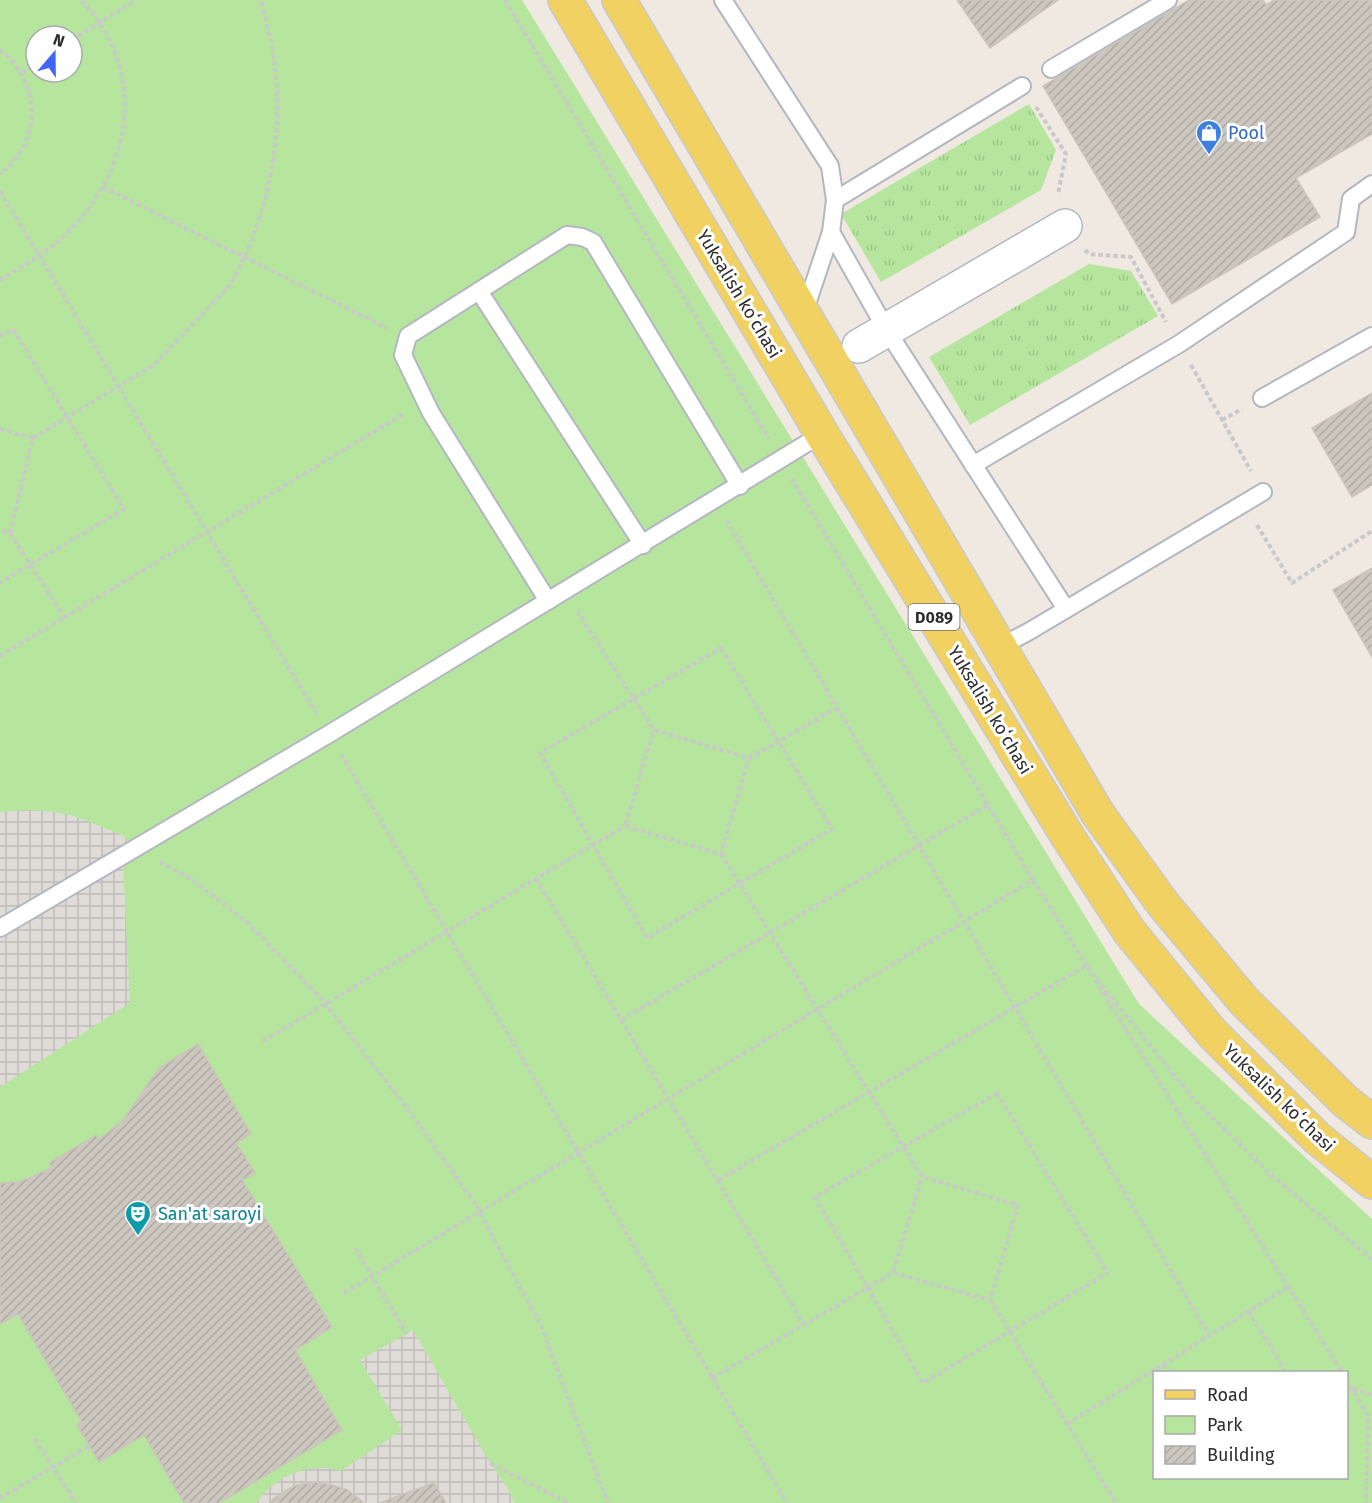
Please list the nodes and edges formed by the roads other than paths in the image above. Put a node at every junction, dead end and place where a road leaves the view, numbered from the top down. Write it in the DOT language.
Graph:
graph roads {
  1 [pos="565,0"];
  2 [pos="619,0"];
  3 [pos="723,0"];
  4 [pos="1168,0"];
  5 [pos="1051,69"];
  6 [pos="1022,86"];
  7 [pos="1372,184"];
  8 [pos="835,200"];
  9 [pos="1065,226"];
  10 [pos="831,232"];
  11 [pos="479,291"];
  12 [pos="804,315"];
  13 [pos="1372,336"];
  14 [pos="872,338"];
  15 [pos="1262,399"];
  16 [pos="822,434"];
  17 [pos="973,465"];
  18 [pos="740,486"];
  19 [pos="1263,492"];
  20 [pos="642,545"];
  21 [pos="548,602"];
  22 [pos="1066,609"];
  23 [pos="999,647"];
  24 [pos="0,928"];
  25 [pos="1372,1122"];
  26 [pos="1372,1182"];
  1 -- 16 [label="main road, Yuksalish koʻchasi / D089"];
  2 -- 12 [label="main road, D089"];
  3 -- 8 [label="lane"];
  4 -- 5 [label="lane"];
  6 -- 8 [label="lane"];
  7 -- 17 [label="lane"];
  8 -- 10 [label="lane"];
  9 -- 14 [label="street"];
  10 -- 12 [label="lane"];
  10 -- 14 [label="lane"];
  11 -- 18 [label="lane"];
  11 -- 20 [label="lane"];
  11 -- 21 [label="lane"];
  12 -- 23 [label="main road, D089"];
  13 -- 15 [label="lane"];
  14 -- 17 [label="lane"];
  16 -- 18 [label="lane"];
  16 -- 26 [label="main road, Yuksalish koʻchasi / D089"];
  17 -- 22 [label="lane"];
  18 -- 20 [label="lane"];
  19 -- 22 [label="lane"];
  20 -- 21 [label="lane"];
  21 -- 24 [label="lane"];
  22 -- 23 [label="lane"];
  23 -- 25 [label="main road, D089"];
}
